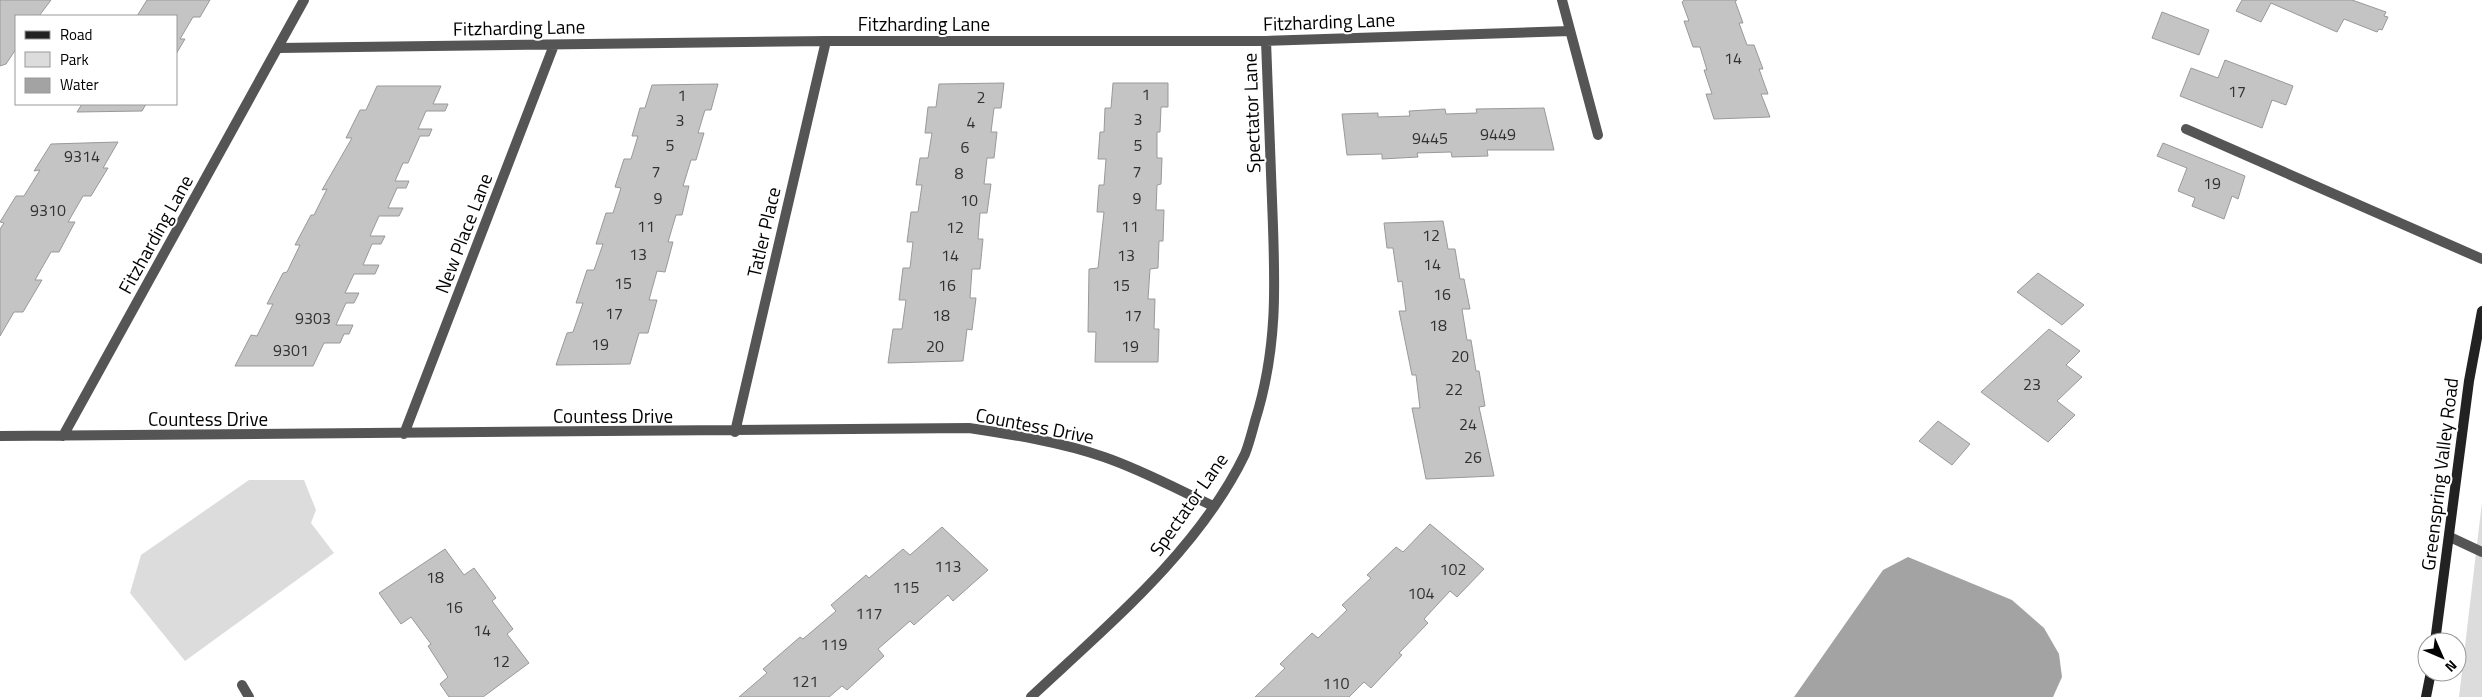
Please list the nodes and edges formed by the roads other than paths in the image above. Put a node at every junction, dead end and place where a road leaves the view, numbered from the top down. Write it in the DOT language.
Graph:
graph roads {
  1 [pos="304,0"];
  2 [pos="1562,0"];
  3 [pos="1570,31"];
  4 [pos="1266,40"];
  5 [pos="826,41"];
  6 [pos="554,44"];
  7 [pos="278,48"];
  8 [pos="2186,129"];
  9 [pos="1598,135"];
  10 [pos="2482,259"];
  11 [pos="2482,312"];
  12 [pos="734,432"];
  13 [pos="404,434"];
  14 [pos="0,436"];
  15 [pos="63,436"];
  16 [pos="1213,506"];
  17 [pos="2450,536"];
  18 [pos="2482,552"];
  19 [pos="2436,632"];
  20 [pos="2429,682"];
  21 [pos="242,685"];
  22 [pos="250,697"];
  23 [pos="1031,697"];
  24 [pos="2426,697"];
  1 -- 7 [label="street, Fitzharding Lane"];
  2 -- 3 [label="street"];
  3 -- 4 [label="street, Fitzharding Lane"];
  3 -- 9 [label="street"];
  4 -- 5 [label="street, Fitzharding Lane"];
  4 -- 16 [label="street, Spectator Lane"];
  5 -- 6 [label="street, Fitzharding Lane"];
  5 -- 12 [label="street, Tatler Place"];
  6 -- 7 [label="street, Fitzharding Lane"];
  6 -- 13 [label="street, New Place Lane"];
  7 -- 15 [label="street, Fitzharding Lane"];
  8 -- 10 [label="street"];
  11 -- 17 [label="main road, Greenspring Valley Road"];
  12 -- 13 [label="street, Countess Drive"];
  12 -- 16 [label="street, Countess Drive"];
  13 -- 15 [label="street, Countess Drive"];
  14 -- 15 [label="street, Countess Drive"];
  16 -- 23 [label="street, Spectator Lane"];
  17 -- 18 [label="street"];
  17 -- 19 [label="main road, Greenspring Valley Road"];
  20 -- 24 [label="main road"];
  21 -- 22 [label="street"];
}
